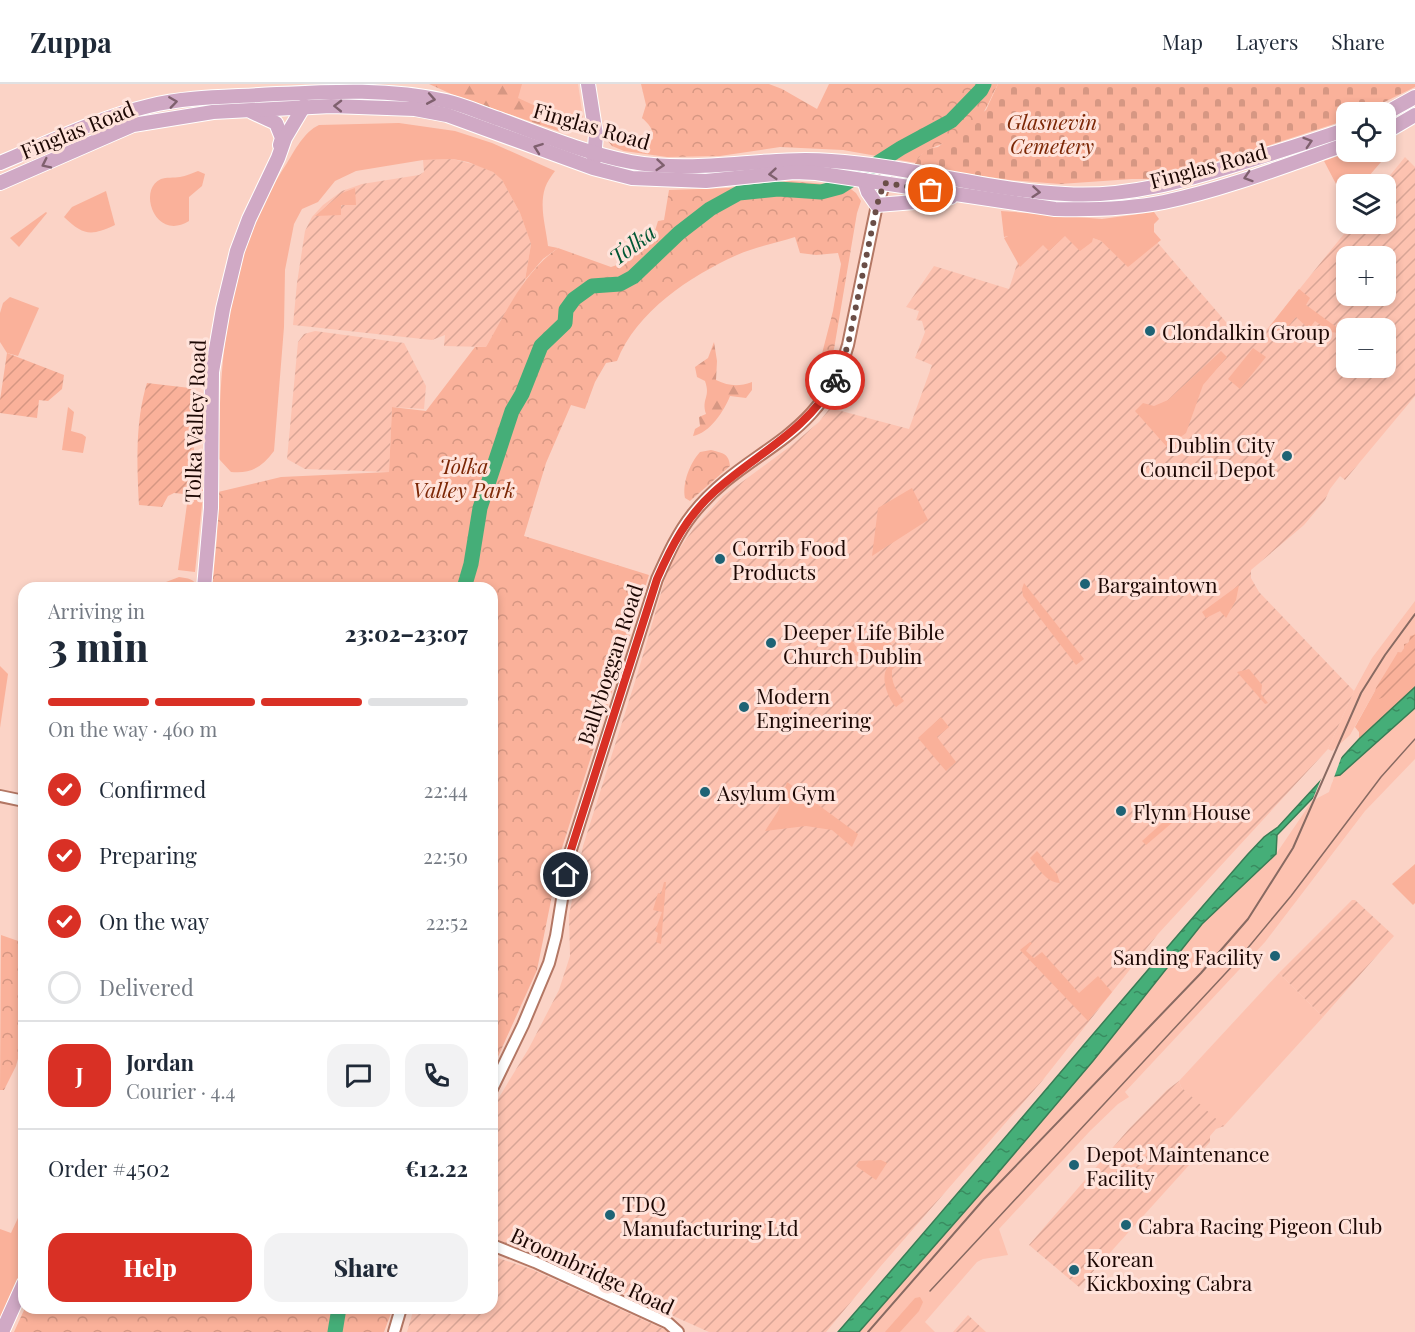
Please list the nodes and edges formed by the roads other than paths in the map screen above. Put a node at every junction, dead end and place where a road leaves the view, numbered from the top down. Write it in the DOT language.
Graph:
graph roads {
  1 [pos="588,84"];
  2 [pos="1415,97"];
  3 [pos="302,100"];
  4 [pos="1396,107"];
  5 [pos="247,110"];
  6 [pos="1415,115"];
  7 [pos="1396,126"];
  8 [pos="1336,132"];
  9 [pos="1336,148"];
  10 [pos="596,152"];
  11 [pos="278,158"];
  12 [pos="0,163"];
  13 [pos="593,168"];
  14 [pos="887,168"];
  15 [pos="864,180"];
  16 [pos="0,183"];
  17 [pos="884,183"];
  18 [pos="958,195"];
  19 [pos="877,205"];
  20 [pos="205,582"];
  21 [pos="0,796"];
  22 [pos="18,800"];
  23 [pos="498,1077"];
  24 [pos="498,1247"];
  25 [pos="18,1296"];
  26 [pos="399,1314"];
  27 [pos="2,1332"];
  28 [pos="394,1332"];
  29 [pos="678,1332"];
  1 -- 10 [label="main road"];
  2 -- 4 [label="main road"];
  3 -- 5 [label="main road, Finglas Road"];
  3 -- 10 [label="main road, Finglas Road, one-way"];
  3 -- 11 [label="main road, Tolka Valley Road"];
  12 -- 3 [label="main road, Finglas Road, one-way"];
  13 -- 3 [label="main road, Finglas Road, one-way"];
  5 -- 11 [label="main road"];
  5 -- 16 [label="main road, Finglas Road, one-way"];
  6 -- 7 [label="main road"];
  14 -- 8 [label="main road, Finglas Road, one-way"];
  9 -- 18 [label="main road, Finglas Road, one-way"];
  10 -- 13 [label="main road"];
  10 -- 14 [label="main road, Finglas Road, one-way"];
  11 -- 20 [label="main road, Tolka Valley Road"];
  15 -- 13 [label="main road, Finglas Road, one-way"];
  14 -- 17 [label="street, Ballyboggan Road"];
  15 -- 17 [label="main road, Finglas Road"];
  15 -- 19 [label="main road"];
  17 -- 18 [label="main road, Finglas Road"];
  17 -- 19 [label="street, Ballyboggan Road"];
  18 -- 19 [label="main road"];
  19 -- 23 [label="street, Ballyboggan Road"];
  21 -- 22 [label="street"];
  24 -- 29 [label="street, Broombridge Road"];
  25 -- 27 [label="main road"];
  26 -- 28 [label="street"];
}
